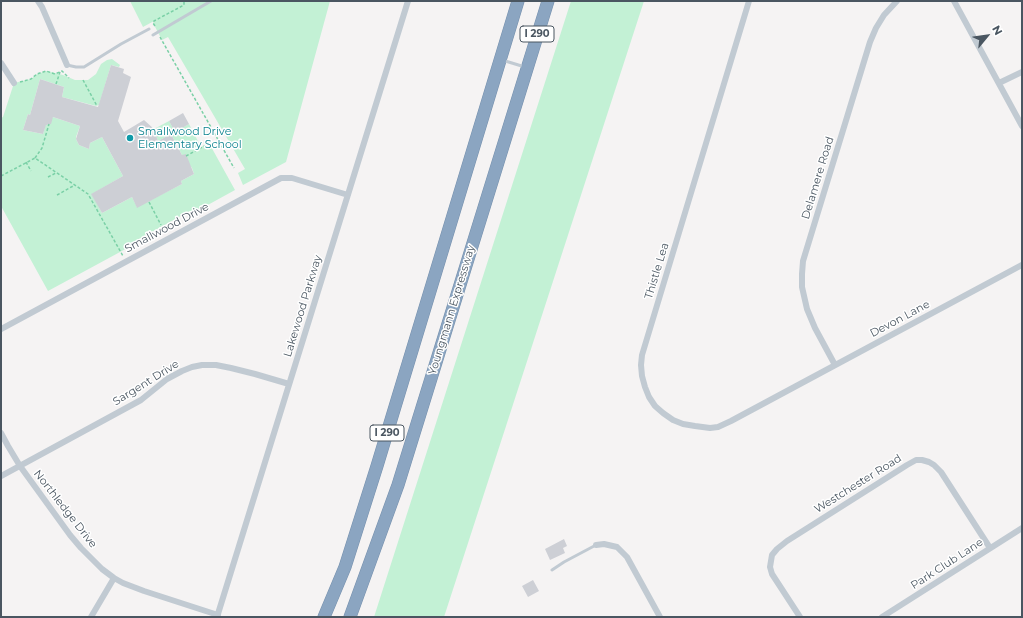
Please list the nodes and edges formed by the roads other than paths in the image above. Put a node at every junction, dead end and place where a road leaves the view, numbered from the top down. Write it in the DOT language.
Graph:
graph roads {
  1 [pos="38,1"];
  2 [pos="211,1"];
  3 [pos="408,1"];
  4 [pos="518,1"];
  5 [pos="548,1"];
  6 [pos="749,1"];
  7 [pos="897,1"];
  8 [pos="954,1"];
  9 [pos="149,29"];
  10 [pos="152,35"];
  11 [pos="500,59"];
  12 [pos="1,63"];
  13 [pos="67,65"];
  14 [pos="527,68"];
  15 [pos="1022,72"];
  16 [pos="14,83"];
  17 [pos="999,83"];
  18 [pos="1022,126"];
  19 [pos="348,195"];
  20 [pos="1022,264"];
  21 [pos="1,329"];
  22 [pos="835,365"];
  23 [pos="289,384"];
  24 [pos="787,391"];
  25 [pos="1,433"];
  26 [pos="20,466"];
  27 [pos="1,476"];
  28 [pos="1022,528"];
  29 [pos="596,545"];
  30 [pos="990,548"];
  31 [pos="552,570"];
  32 [pos="114,578"];
  33 [pos="218,616"];
  34 [pos="92,617"];
  35 [pos="324,617"];
  36 [pos="350,617"];
  37 [pos="660,617"];
  38 [pos="800,617"];
  39 [pos="882,617"];
  1 -- 13 [label="street"];
  2 -- 10 [label="lane"];
  3 -- 19 [label="street, Lakewood Parkway"];
  4 -- 11 [label="highway, I 290"];
  5 -- 14 [label="highway, Youngmann Expressway / I 290"];
  6 -- 24 [label="street, Thistle Lea"];
  7 -- 22 [label="street, Delamere Road"];
  8 -- 17 [label="street"];
  9 -- 13 [label="lane"];
  11 -- 14 [label="lane"];
  11 -- 35 [label="highway, I 290"];
  12 -- 16 [label="street"];
  14 -- 36 [label="highway, Youngmann Expressway / I 290"];
  15 -- 17 [label="street"];
  17 -- 18 [label="street"];
  19 -- 21 [label="street, Smallwood Drive"];
  19 -- 23 [label="street, Lakewood Parkway"];
  20 -- 22 [label="street, Devon Lane"];
  22 -- 24 [label="street, Devon Lane"];
  23 -- 26 [label="street, Sargent Drive"];
  23 -- 33 [label="street, Lakewood Parkway"];
  25 -- 26 [label="street, Northledge Drive"];
  26 -- 27 [label="street, Sargent Drive"];
  26 -- 32 [label="street, Northledge Drive"];
  28 -- 30 [label="street, Park Club Lane"];
  29 -- 31 [label="lane"];
  29 -- 37 [label="street"];
  30 -- 38 [label="street, Westchester Road"];
  30 -- 39 [label="street, Park Club Lane"];
  32 -- 33 [label="street, Northledge Drive"];
  32 -- 34 [label="street"];
}
